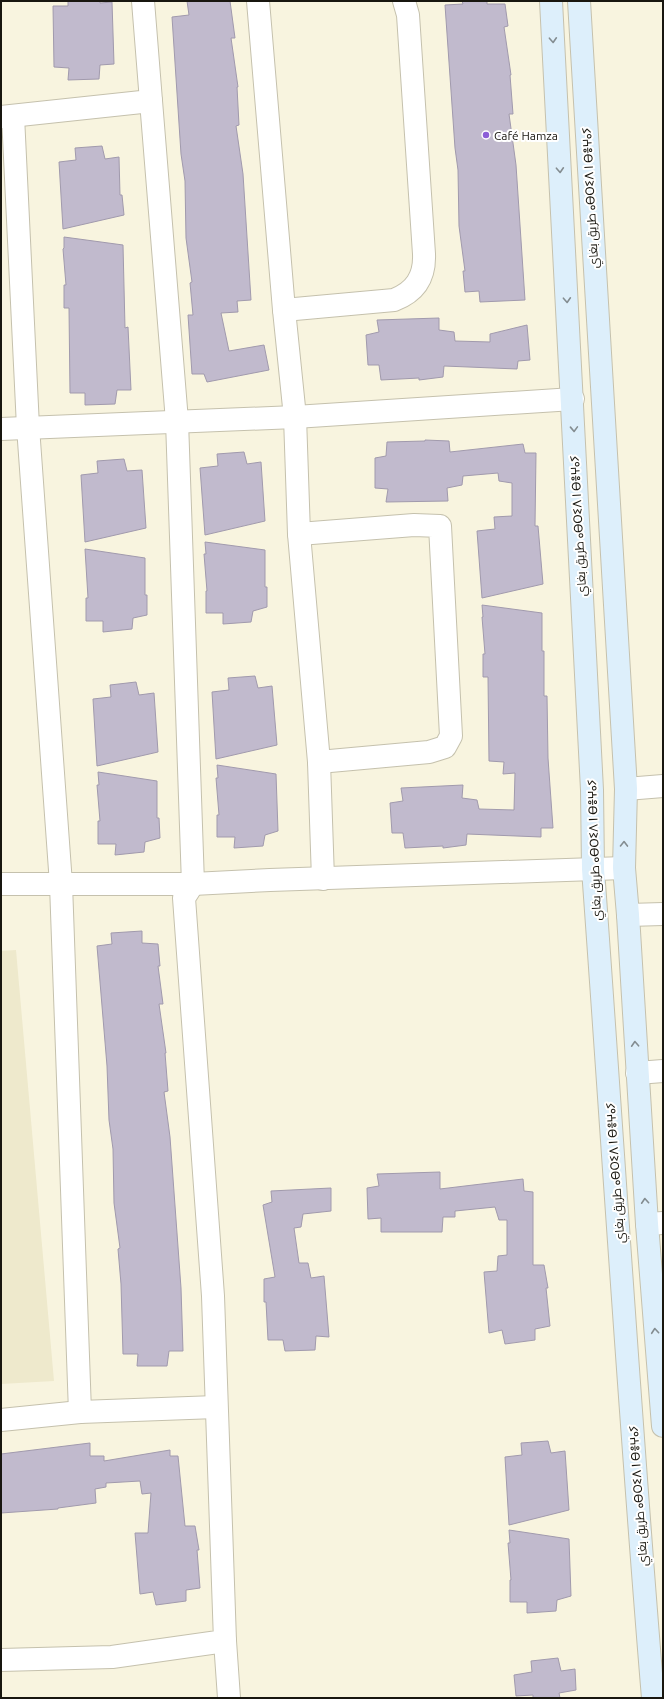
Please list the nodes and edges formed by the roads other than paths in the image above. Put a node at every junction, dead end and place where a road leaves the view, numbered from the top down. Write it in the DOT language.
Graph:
graph roads {
  1 [pos="143,1"];
  2 [pos="258,1"];
  3 [pos="404,1"];
  4 [pos="551,1"];
  5 [pos="579,1"];
  6 [pos="151,102"];
  7 [pos="7,117"];
  8 [pos="284,310"];
  9 [pos="572,399"];
  10 [pos="295,417"];
  11 [pos="177,421"];
  12 [pos="28,427"];
  13 [pos="1,429"];
  14 [pos="299,534"];
  15 [pos="319,762"];
  16 [pos="663,786"];
  17 [pos="626,789"];
  18 [pos="624,868"];
  19 [pos="593,869"];
  20 [pos="323,879"];
  21 [pos="1,884"];
  22 [pos="61,884"];
  23 [pos="193,884"];
  24 [pos="663,914"];
  25 [pos="628,915"];
  26 [pos="663,1071"];
  27 [pos="637,1073"];
  28 [pos="655,1223"];
  29 [pos="216,1407"];
  30 [pos="80,1412"];
  31 [pos="1,1420"];
  32 [pos="663,1426"];
  33 [pos="225,1641"];
  34 [pos="1,1660"];
  35 [pos="229,1698"];
  36 [pos="653,1698"];
  1 -- 6 [label="street"];
  2 -- 8 [label="street"];
  3 -- 8 [label="street"];
  4 -- 9 [label="main road, طريق بغاي ⴰⴱⵔⵉⴷ ⵏ ⴱⴻⵖⴰⵢ, one-way"];
  5 -- 17 [label="main road, طريق بغاي ⴰⴱⵔⵉⴷ ⵏ ⴱⴻⵖⴰⵢ"];
  6 -- 7 [label="street"];
  6 -- 11 [label="street"];
  7 -- 12 [label="street"];
  8 -- 10 [label="street"];
  9 -- 10 [label="street"];
  9 -- 19 [label="main road, طريق بغاي ⴰⴱⵔⵉⴷ ⵏ ⴱⴻⵖⴰⵢ, one-way"];
  10 -- 11 [label="street"];
  10 -- 14 [label="street"];
  11 -- 12 [label="street"];
  11 -- 23 [label="street"];
  12 -- 13 [label="street"];
  12 -- 22 [label="street"];
  14 -- 15 [label="street"];
  14 -- 15 [label="street"];
  15 -- 20 [label="street"];
  16 -- 17 [label="street"];
  18 -- 17 [label="main road, طريق بغاي ⴰⴱⵔⵉⴷ ⵏ ⴱⴻⵖⴰⵢ, one-way"];
  18 -- 19 [label="street"];
  18 -- 25 [label="main road, طريق بغاي ⴰⴱⵔⵉⴷ ⵏ ⴱⴻⵖⴰⵢ"];
  19 -- 20 [label="street"];
  19 -- 36 [label="main road, طريق بغاي ⴰⴱⵔⵉⴷ ⵏ ⴱⴻⵖⴰⵢ"];
  20 -- 23 [label="street"];
  21 -- 22 [label="street"];
  22 -- 23 [label="street"];
  22 -- 30 [label="street"];
  23 -- 29 [label="street"];
  24 -- 25 [label="street"];
  27 -- 25 [label="main road, طريق بغاي ⴰⴱⵔⵉⴷ ⵏ ⴱⴻⵖⴰⵢ, one-way"];
  26 -- 27 [label="street"];
  28 -- 27 [label="main road, طريق بغاي ⴰⴱⵔⵉⴷ ⵏ ⴱⴻⵖⴰⵢ, one-way"];
  32 -- 28 [label="main road, طريق بغاي ⴰⴱⵔⵉⴷ ⵏ ⴱⴻⵖⴰⵢ, one-way"];
  29 -- 30 [label="street"];
  29 -- 33 [label="street"];
  30 -- 31 [label="street"];
  33 -- 34 [label="street"];
  33 -- 35 [label="street"];
}
